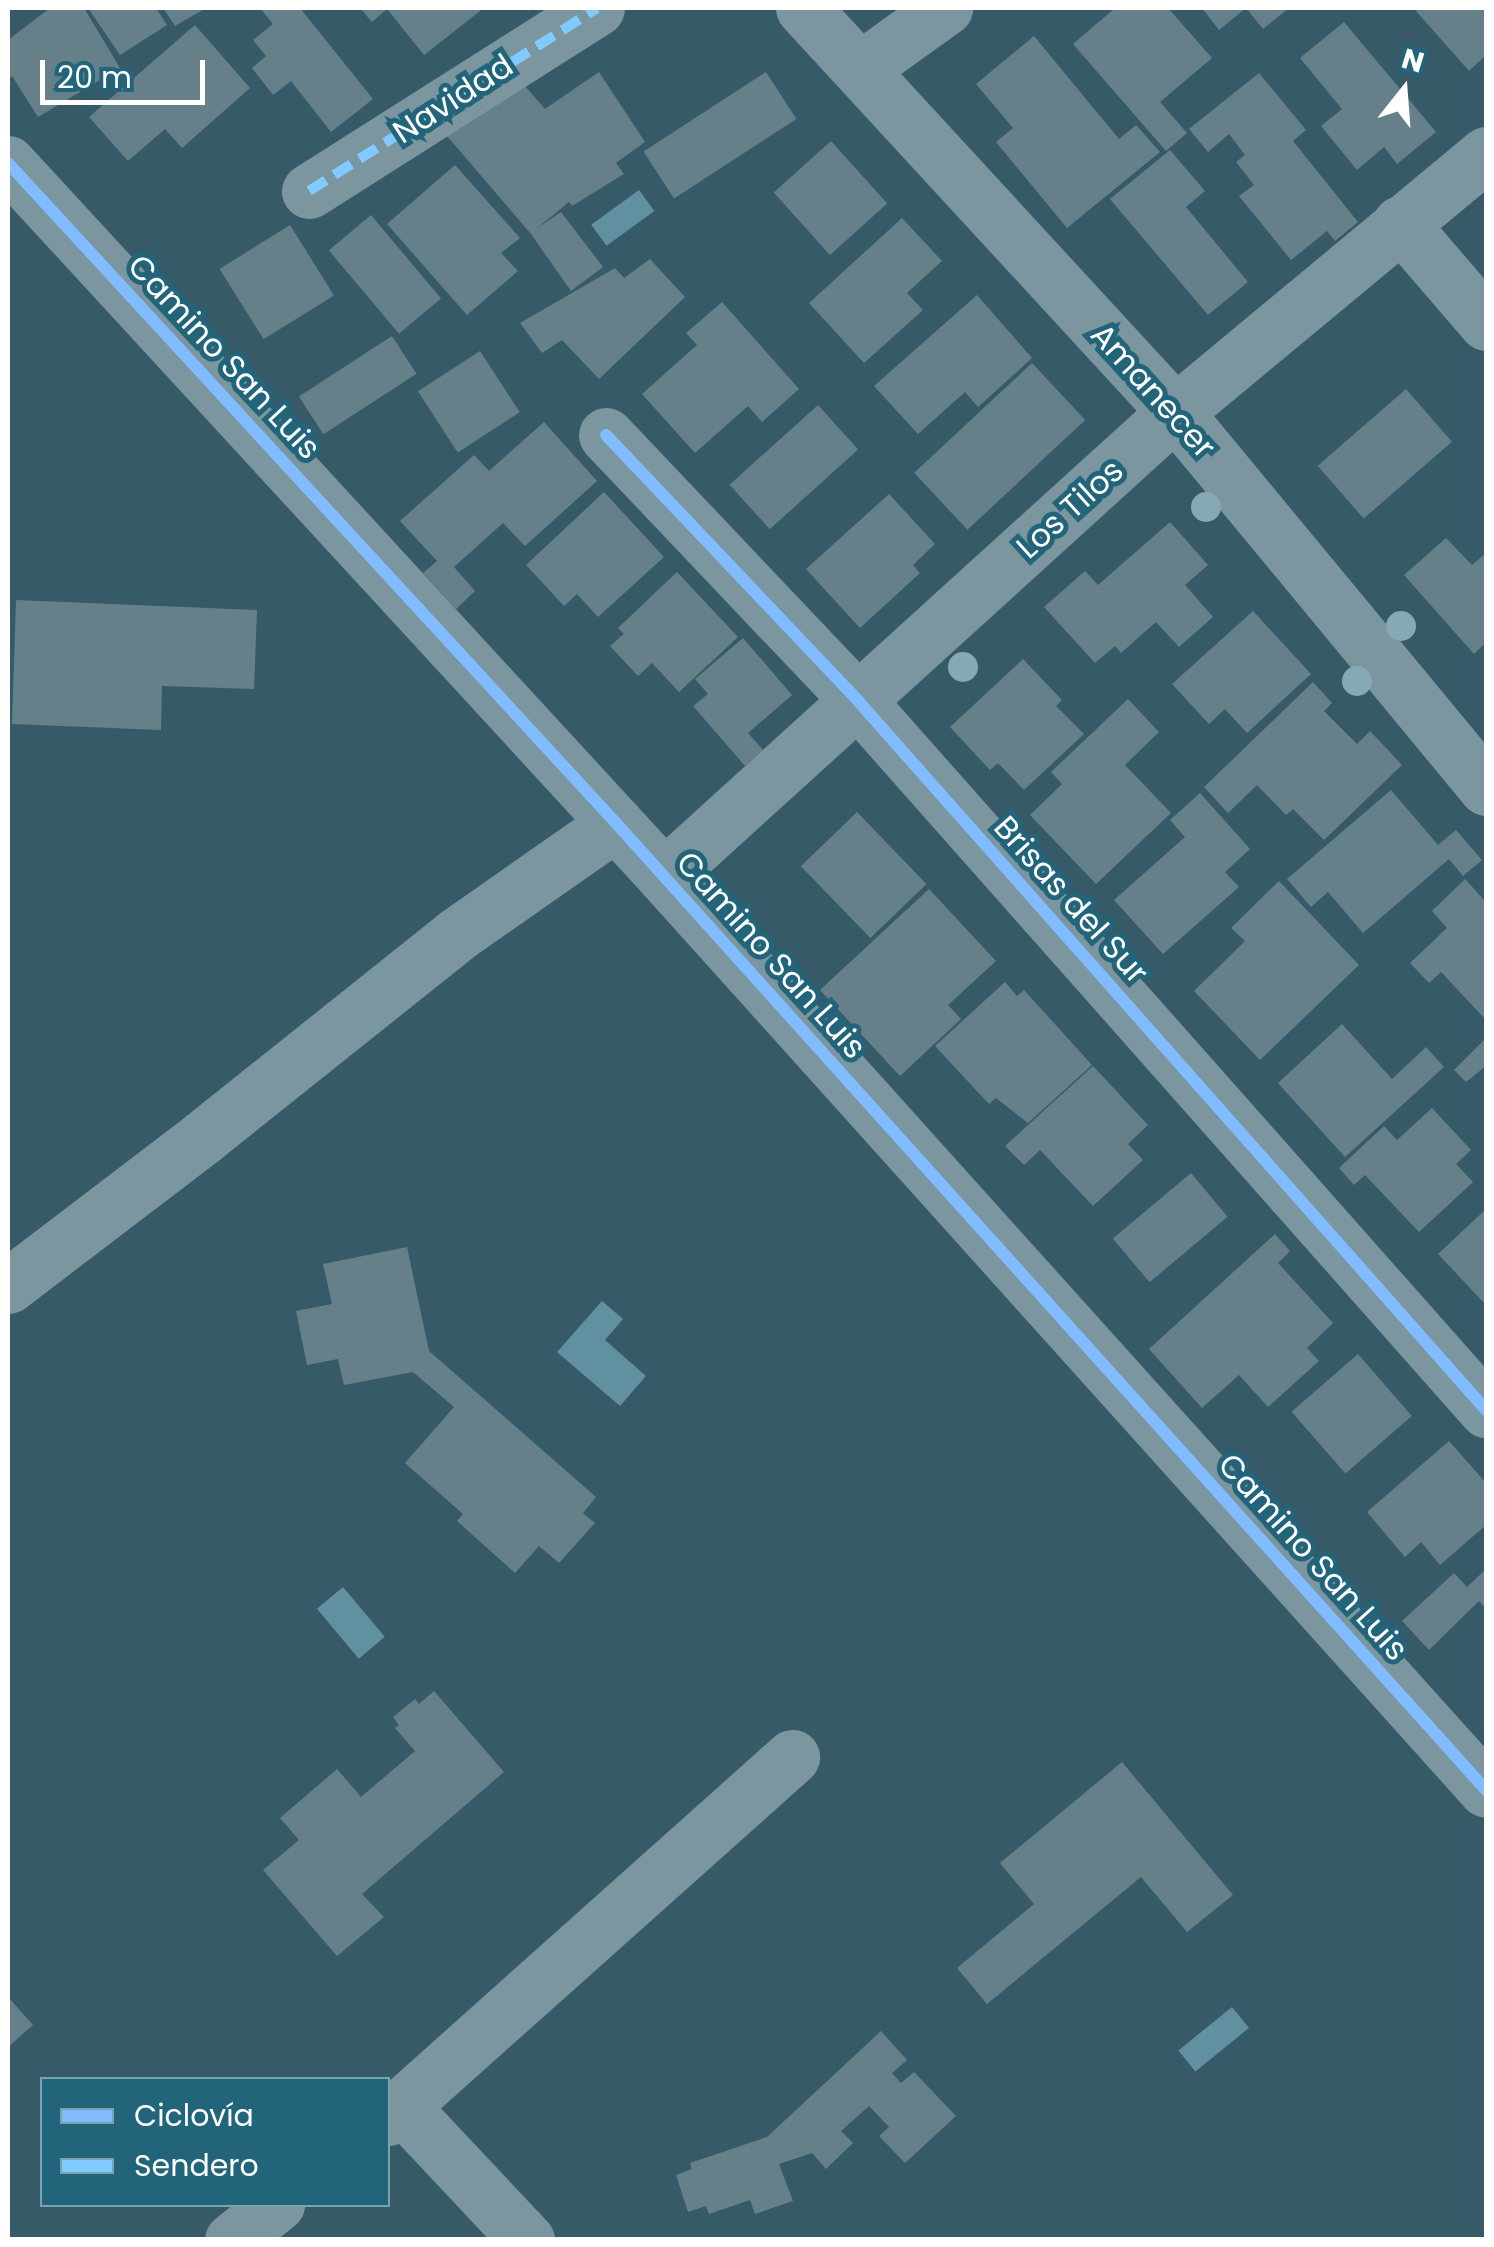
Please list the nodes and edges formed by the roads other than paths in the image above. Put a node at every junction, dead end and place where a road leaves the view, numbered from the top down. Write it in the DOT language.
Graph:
graph roads {
  1 [pos="597,8"];
  2 [pos="803,8"];
  3 [pos="945,8"];
  4 [pos="860,69"];
  5 [pos="1486,154"];
  6 [pos="8,163"];
  7 [pos="310,191"];
  8 [pos="1400,223"];
  9 [pos="1486,323"];
  10 [pos="1175,412"];
  11 [pos="606,435"];
  12 [pos="859,702"];
  13 [pos="1486,788"];
  14 [pos="616,824"];
  15 [pos="664,876"];
  16 [pos="8,1286"];
  17 [pos="1486,1410"];
  18 [pos="792,1756"];
  19 [pos="1486,1790"];
  20 [pos="395,2112"];
  21 [pos="273,2207"];
  22 [pos="232,2240"];
  23 [pos="526,2240"];
  1 -- 7 [label="street, Navidad"];
  2 -- 4 [label="street, Amanecer"];
  3 -- 4 [label="street"];
  4 -- 10 [label="street, Amanecer"];
  5 -- 8 [label="street, Los Tilos"];
  6 -- 14 [label="street, Camino San Luis"];
  8 -- 9 [label="street"];
  8 -- 10 [label="street, Los Tilos"];
  10 -- 12 [label="street, Los Tilos"];
  10 -- 13 [label="street, Amanecer"];
  11 -- 12 [label="street, Brisas del Sur"];
  12 -- 15 [label="street, Los Tilos"];
  12 -- 17 [label="street, Brisas del Sur"];
  14 -- 15 [label="street, Camino San Luis"];
  14 -- 16 [label="street"];
  15 -- 19 [label="street, Camino San Luis"];
  18 -- 20 [label="street"];
  20 -- 23 [label="street"];
  21 -- 22 [label="street"];
}
